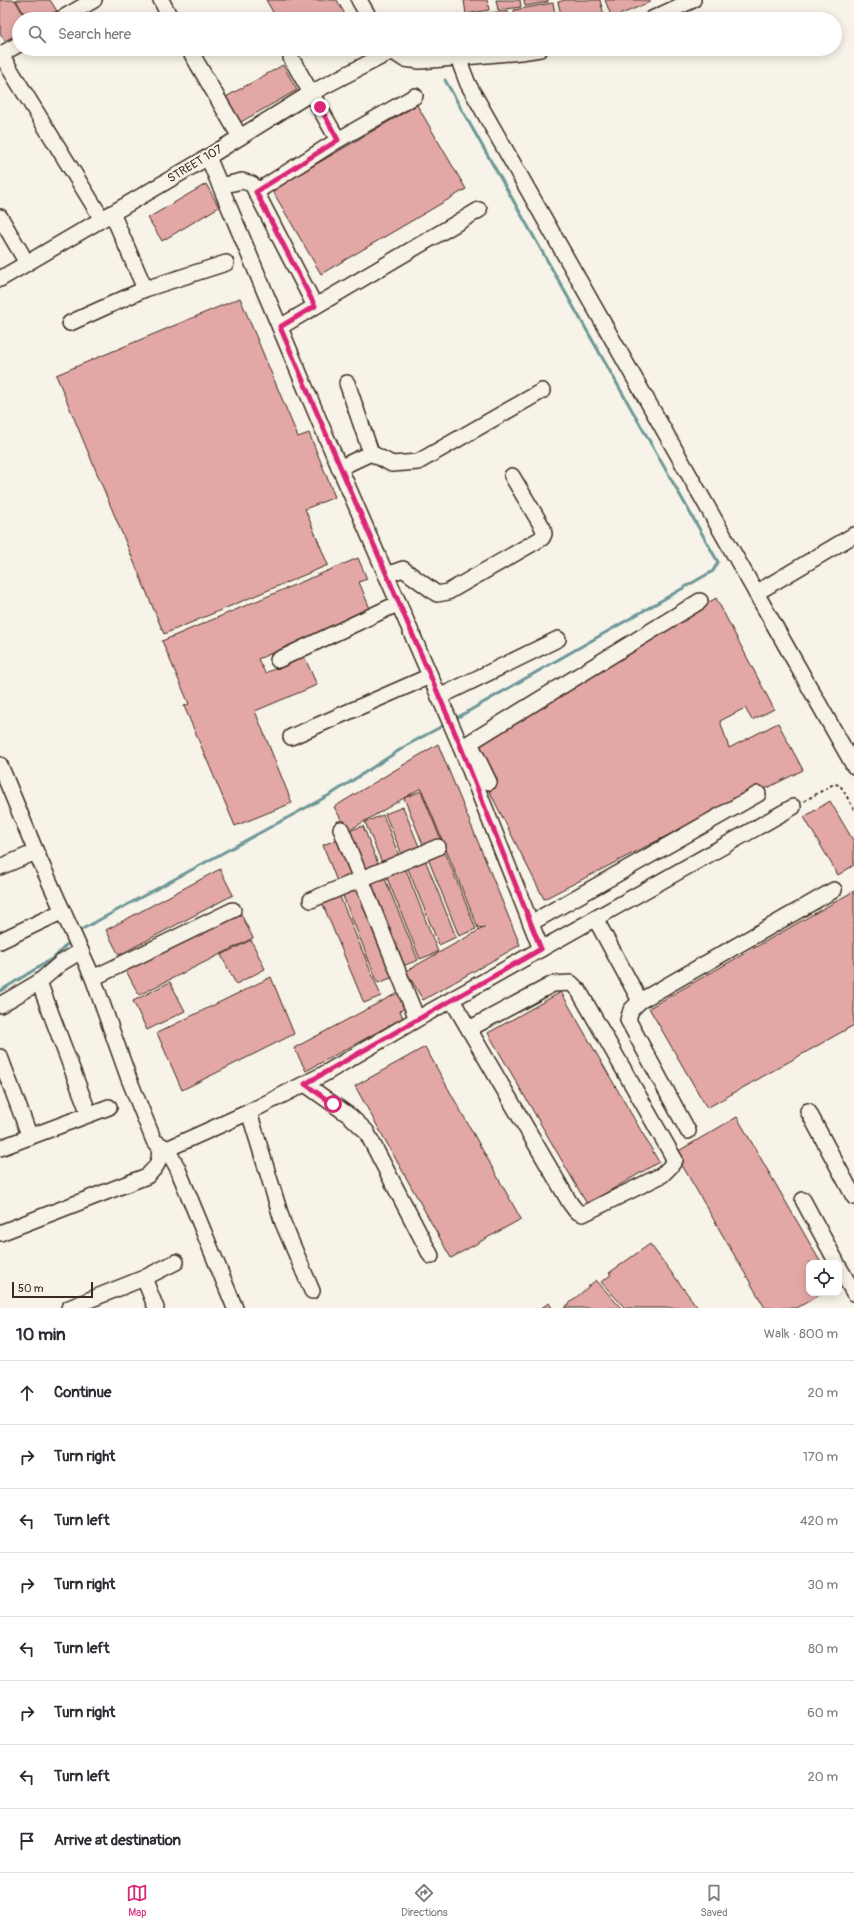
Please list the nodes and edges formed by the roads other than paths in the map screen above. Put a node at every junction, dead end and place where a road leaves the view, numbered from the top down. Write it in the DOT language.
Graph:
graph roads {
  1 [pos="94,0"];
  2 [pos="160,0"];
  3 [pos="359,0"];
  4 [pos="693,0"];
  5 [pos="73,12"];
  6 [pos="168,12"];
  7 [pos="366,12"];
  8 [pos="667,12"];
  9 [pos="12,48"];
  10 [pos="0,54"];
  11 [pos="193,56"];
  12 [pos="379,56"];
  13 [pos="399,56"];
  14 [pos="476,56"];
  15 [pos="291,58"];
  16 [pos="458,58"];
  17 [pos="311,93"];
  18 [pos="415,96"];
  19 [pos="240,137"];
  20 [pos="338,140"];
  21 [pos="208,157"];
  22 [pos="220,186"];
  23 [pos="256,192"];
  24 [pos="479,210"];
  25 [pos="107,216"];
  26 [pos="0,217"];
  27 [pos="27,263"];
  28 [pos="226,263"];
  29 [pos="0,279"];
  30 [pos="145,289"];
  31 [pos="315,306"];
  32 [pos="70,323"];
  33 [pos="280,327"];
  34 [pos="347,383"];
  35 [pos="542,391"];
  36 [pos="371,453"];
  37 [pos="339,468"];
  38 [pos="512,476"];
  39 [pos="854,535"];
  40 [pos="386,575"];
  41 [pos="756,593"];
  42 [pos="700,600"];
  43 [pos="399,604"];
  44 [pos="558,639"];
  45 [pos="278,660"];
  46 [pos="430,676"];
  47 [pos="441,700"];
  48 [pos="291,737"];
  49 [pos="463,744"];
  50 [pos="0,765"];
  51 [pos="854,766"];
  52 [pos="489,782"];
  53 [pos="758,794"];
  54 [pos="793,807"];
  55 [pos="341,829"];
  56 [pos="438,847"];
  57 [pos="36,852"];
  58 [pos="0,867"];
  59 [pos="361,880"];
  60 [pos="834,890"];
  61 [pos="311,900"];
  62 [pos="233,910"];
  63 [pos="63,911"];
  64 [pos="595,918"];
  65 [pos="531,923"];
  66 [pos="0,941"];
  67 [pos="80,948"];
  68 [pos="541,949"];
  69 [pos="93,978"];
  70 [pos="39,982"];
  71 [pos="452,1000"];
  72 [pos="640,1001"];
  73 [pos="0,1005"];
  74 [pos="417,1019"];
  75 [pos="469,1029"];
  76 [pos="0,1057"];
  77 [pos="3,1076"];
  78 [pos="305,1084"];
  79 [pos="109,1107"];
  80 [pos="808,1111"];
  81 [pos="249,1112"];
  82 [pos="89,1114"];
  83 [pos="688,1131"];
  84 [pos="30,1137"];
  85 [pos="163,1147"];
  86 [pos="0,1148"];
  87 [pos="854,1197"];
  88 [pos="803,1200"];
  89 [pos="0,1233"];
  90 [pos="431,1256"];
  91 [pos="835,1260"];
  92 [pos="176,1262"];
  93 [pos="842,1272"];
  94 [pos="144,1278"];
  95 [pos="312,1291"];
  96 [pos="854,1293"];
  97 [pos="69,1308"];
  98 [pos="156,1308"];
  99 [pos="235,1308"];
  1 -- 5 [label="street"];
  2 -- 6 [label="street"];
  3 -- 7 [label="street"];
  4 -- 8 [label="street"];
  9 -- 10 [label="street"];
  10 -- 25 [label="street"];
  11 -- 19 [label="street"];
  12 -- 17 [label="street, STREET 107"];
  13 -- 16 [label="street"];
  14 -- 16 [label="street"];
  15 -- 17 [label="street"];
  16 -- 41 [label="street"];
  17 -- 19 [label="street, STREET 107"];
  17 -- 20 [label="street"];
  18 -- 20 [label="street"];
  19 -- 21 [label="street, STREET 107"];
  20 -- 23 [label="street"];
  21 -- 22 [label="street"];
  21 -- 25 [label="street, STREET 107"];
  22 -- 23 [label="street"];
  22 -- 33 [label="street"];
  23 -- 31 [label="street"];
  24 -- 31 [label="street"];
  25 -- 27 [label="street, STREET 107"];
  25 -- 30 [label="street"];
  26 -- 27 [label="street"];
  27 -- 29 [label="street, STREET 107"];
  28 -- 30 [label="street"];
  30 -- 32 [label="street"];
  31 -- 33 [label="street"];
  33 -- 37 [label="street"];
  34 -- 36 [label="street"];
  35 -- 36 [label="street"];
  36 -- 37 [label="street"];
  37 -- 40 [label="street"];
  38 -- 40 [label="street"];
  39 -- 41 [label="street"];
  40 -- 43 [label="street"];
  41 -- 51 [label="street"];
  42 -- 49 [label="street"];
  43 -- 45 [label="street"];
  43 -- 46 [label="street"];
  44 -- 47 [label="street"];
  46 -- 47 [label="street"];
  46 -- 48 [label="street"];
  47 -- 49 [label="street"];
  49 -- 52 [label="street"];
  49 -- 65 [label="street"];
  50 -- 57 [label="street"];
  53 -- 65 [label="street"];
  54 -- 64 [label="street"];
  55 -- 59 [label="street"];
  56 -- 59 [label="street"];
  57 -- 58 [label="street"];
  57 -- 63 [label="street"];
  59 -- 61 [label="street"];
  59 -- 74 [label="street"];
  60 -- 72 [label="street"];
  62 -- 69 [label="street"];
  63 -- 66 [label="street"];
  63 -- 67 [label="street"];
  64 -- 68 [label="street"];
  64 -- 72 [label="street"];
  65 -- 68 [label="street"];
  67 -- 69 [label="street"];
  67 -- 70 [label="street"];
  68 -- 71 [label="street"];
  69 -- 85 [label="street"];
  70 -- 73 [label="street"];
  70 -- 82 [label="street"];
  71 -- 74 [label="street"];
  71 -- 75 [label="street"];
  72 -- 83 [label="street"];
  74 -- 78 [label="street"];
  75 -- 75 [label="street"];
  76 -- 77 [label="street"];
  77 -- 84 [label="street"];
  78 -- 81 [label="street"];
  78 -- 90 [label="street"];
  79 -- 82 [label="street"];
  80 -- 87 [label="street"];
  81 -- 85 [label="street"];
  81 -- 95 [label="street"];
  82 -- 84 [label="street"];
  84 -- 86 [label="street"];
  85 -- 89 [label="street"];
  85 -- 99 [label="street"];
  88 -- 91 [label="street"];
  92 -- 94 [label="street"];
  93 -- 96 [label="street"];
  94 -- 97 [label="street"];
  94 -- 98 [label="street"];
}
